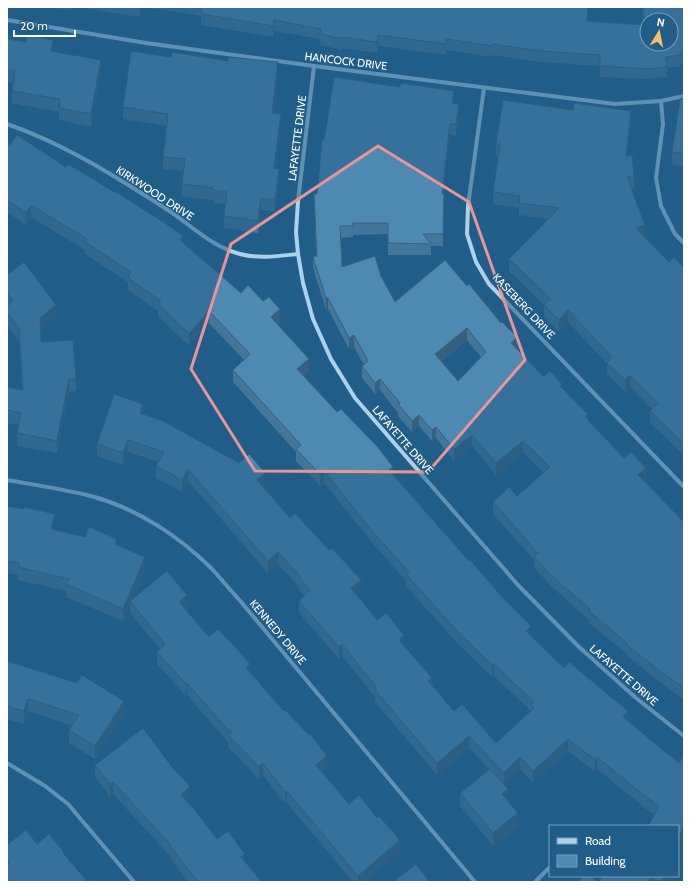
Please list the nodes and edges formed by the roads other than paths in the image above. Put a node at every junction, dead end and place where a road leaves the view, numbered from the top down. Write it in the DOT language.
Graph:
graph roads {
  1 [pos="7,20"];
  2 [pos="314,66"];
  3 [pos="484,88"];
  4 [pos="684,96"];
  5 [pos="660,101"];
  6 [pos="7,124"];
  7 [pos="684,243"];
  8 [pos="298,254"];
  9 [pos="7,480"];
  10 [pos="684,487"];
  11 [pos="684,736"];
  12 [pos="7,763"];
  13 [pos="549,868"];
  14 [pos="134,882"];
  15 [pos="475,882"];
  16 [pos="535,882"];
  1 -- 2 [label="street, HANCOCK DRIVE"];
  2 -- 3 [label="street, HANCOCK DRIVE"];
  2 -- 8 [label="street, LAFAYETTE DRIVE"];
  3 -- 5 [label="street, HANCOCK DRIVE"];
  3 -- 10 [label="street, KASEBERG DRIVE"];
  4 -- 5 [label="street, HANCOCK DRIVE"];
  5 -- 7 [label="street"];
  6 -- 8 [label="street, KIRKWOOD DRIVE"];
  8 -- 11 [label="street, LAFAYETTE DRIVE"];
  9 -- 15 [label="street, KENNEDY DRIVE"];
  12 -- 14 [label="street"];
  13 -- 16 [label="street"];
}
